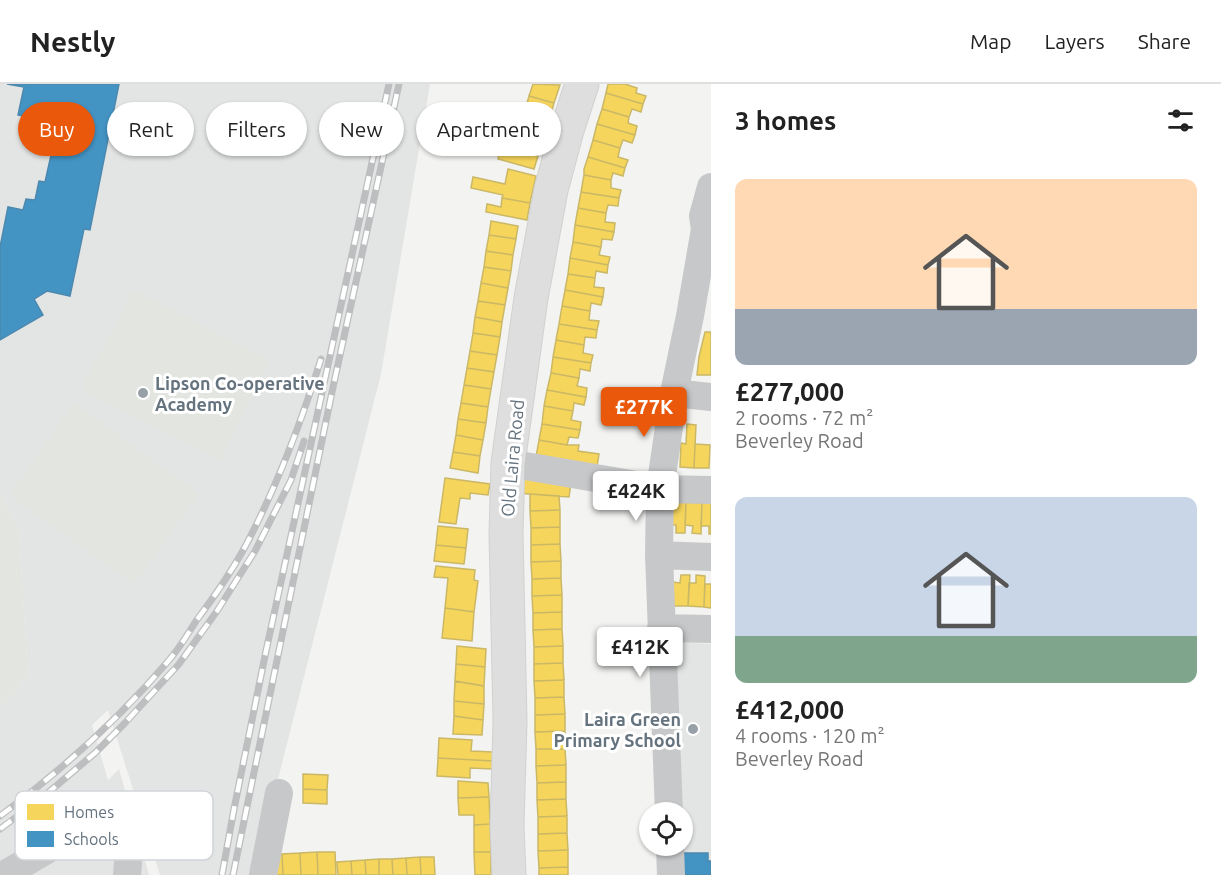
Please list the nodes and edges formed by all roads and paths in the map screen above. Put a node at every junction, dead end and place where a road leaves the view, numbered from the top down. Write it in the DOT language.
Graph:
graph roads {
  1 [pos="582,84"];
  2 [pos="711,187"];
  3 [pos="708,229"];
  4 [pos="700,317"];
  5 [pos="674,393"];
  6 [pos="711,397"];
  7 [pos="508,463"];
  8 [pos="660,489"];
  9 [pos="711,490"];
  10 [pos="659,555"];
  11 [pos="711,557"];
  12 [pos="661,628"];
  13 [pos="711,629"];
  14 [pos="279,793"];
  15 [pos="669,802"];
  16 [pos="670,856"];
  17 [pos="30,860"];
  18 [pos="128,860"];
  19 [pos="4,875"];
  20 [pos="127,875"];
  21 [pos="263,875"];
  22 [pos="509,875"];
  23 [pos="671,875"];
  1 -- 7 [label="main road, Old Laira Road"];
  2 -- 3 [label="street"];
  3 -- 4 [label="street"];
  4 -- 5 [label="street"];
  5 -- 6 [label="street"];
  5 -- 8 [label="street"];
  7 -- 8 [label="street"];
  7 -- 22 [label="main road, Old Laira Road"];
  8 -- 9 [label="street"];
  8 -- 10 [label="street"];
  10 -- 11 [label="street"];
  10 -- 12 [label="street"];
  12 -- 13 [label="street"];
  12 -- 15 [label="street"];
  14 -- 21 [label="street"];
  16 -- 23 [label="street"];
  17 -- 19 [label="street"];
  18 -- 20 [label="street"];
}
